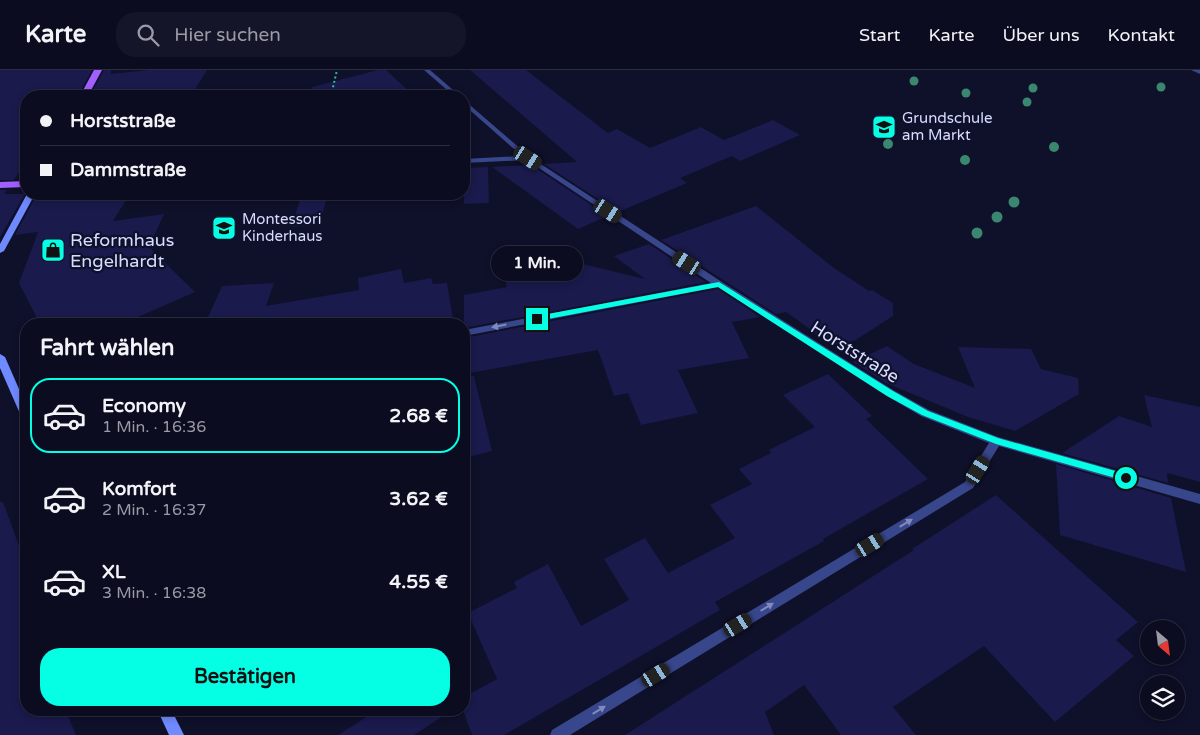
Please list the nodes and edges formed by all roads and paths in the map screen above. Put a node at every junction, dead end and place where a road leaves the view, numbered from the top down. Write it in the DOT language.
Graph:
graph roads {
  1 [pos="98,70"];
  2 [pos="337,70"];
  3 [pos="427,70"];
  4 [pos="1194,70"];
  5 [pos="1200,72"];
  6 [pos="87,90"];
  7 [pos="332,90"];
  8 [pos="450,90"];
  9 [pos="470,107"];
  10 [pos="528,158"];
  11 [pos="470,161"];
  12 [pos="20,184"];
  13 [pos="0,185"];
  14 [pos="28,200"];
  15 [pos="0,252"];
  16 [pos="719,284"];
  17 [pos="470,331"];
  18 [pos="1,364"];
  19 [pos="20,404"];
  20 [pos="996,440"];
  21 [pos="1200,499"];
  22 [pos="168,716"];
  23 [pos="177,735"];
  24 [pos="557,735"];
  1 -- 6 [label="main road"];
  2 -- 7 [label="path"];
  3 -- 8 [label="street"];
  4 -- 5 [label="street"];
  9 -- 10 [label="street, Horststraße"];
  10 -- 11 [label="street"];
  10 -- 16 [label="street, Horststraße"];
  12 -- 13 [label="main road"];
  14 -- 15 [label="main road"];
  16 -- 17 [label="street, one-way"];
  16 -- 20 [label="street, Horststraße"];
  18 -- 19 [label="main road"];
  20 -- 21 [label="street, Horststraße"];
  24 -- 20 [label="street, one-way"];
  22 -- 23 [label="main road"];
}
